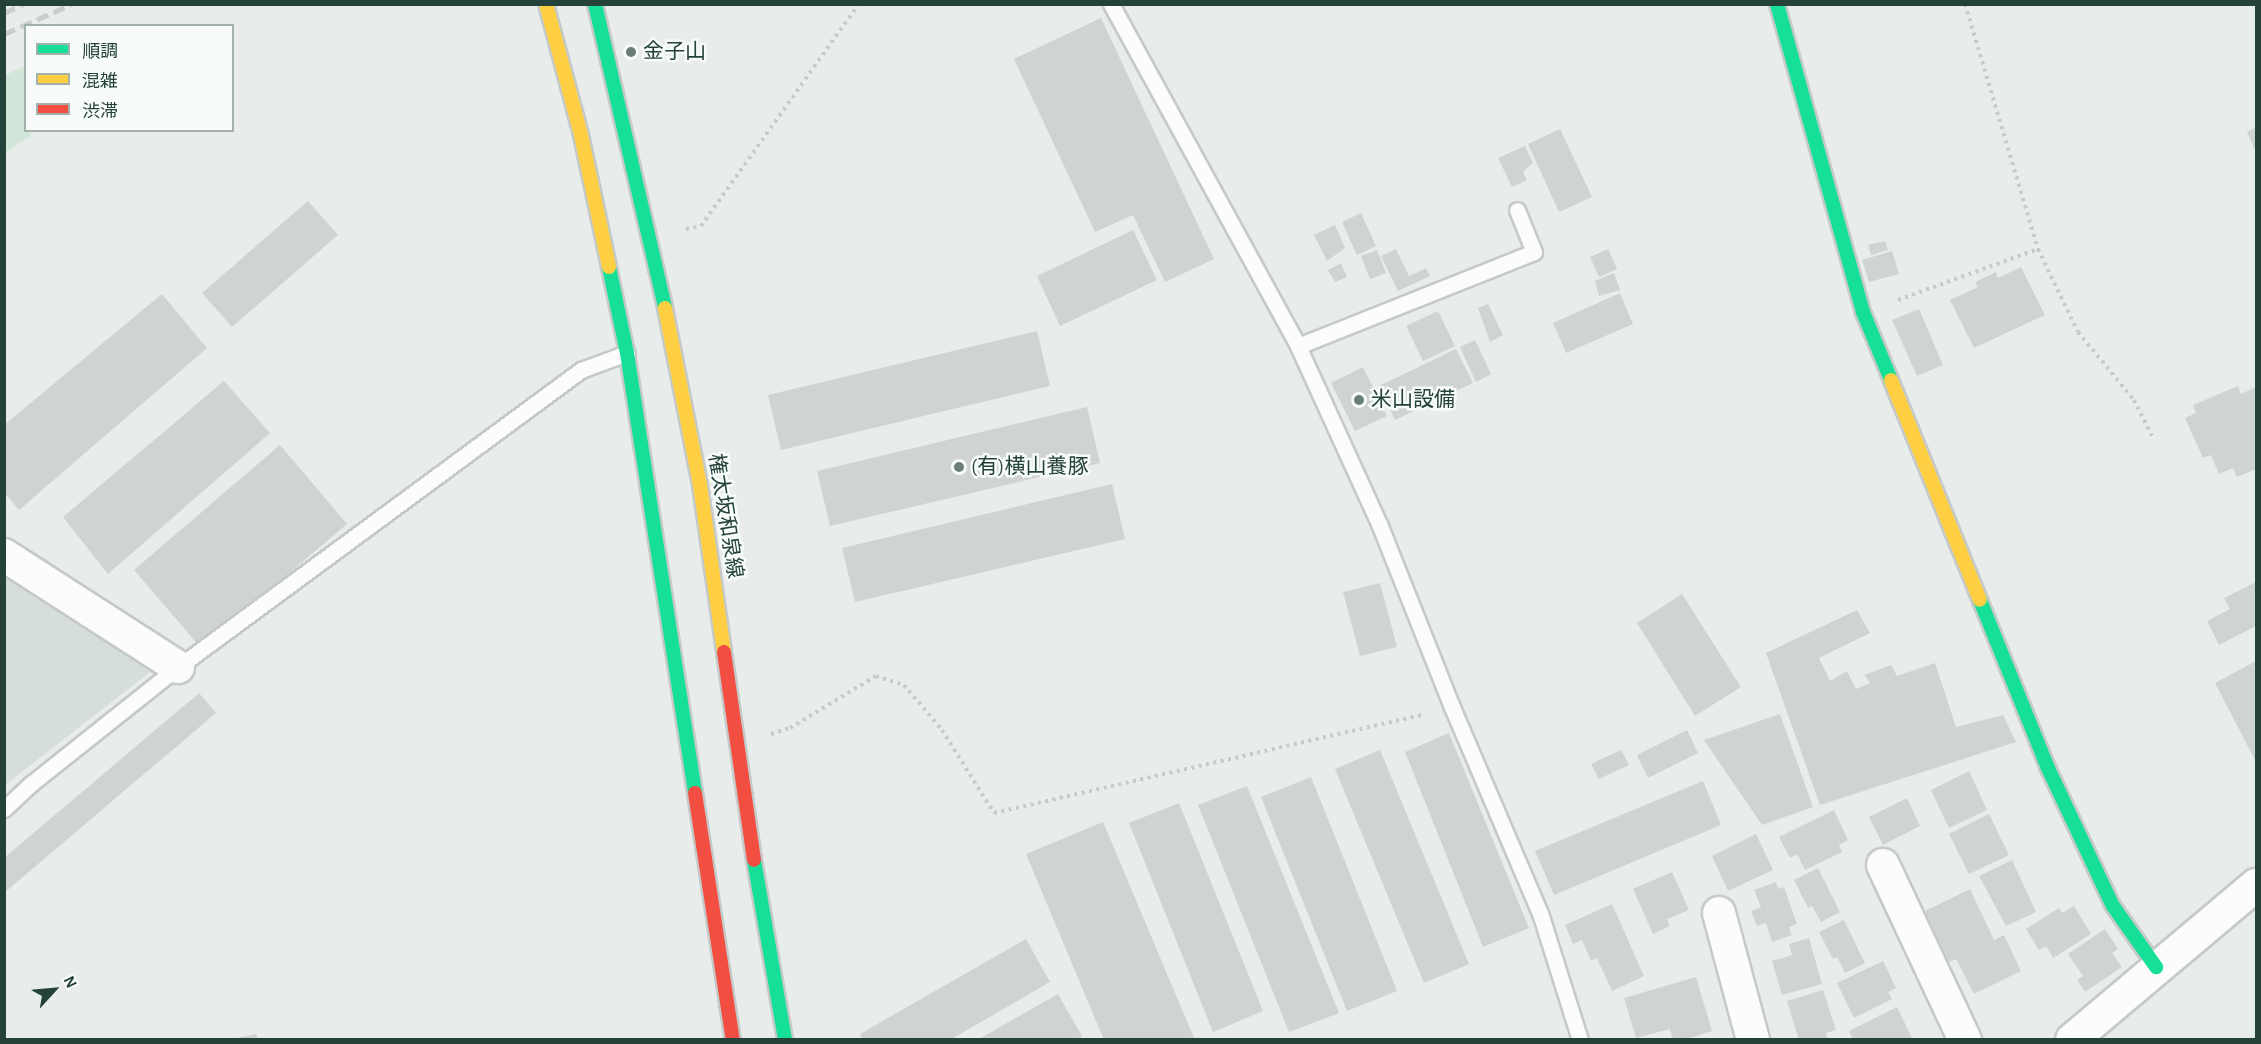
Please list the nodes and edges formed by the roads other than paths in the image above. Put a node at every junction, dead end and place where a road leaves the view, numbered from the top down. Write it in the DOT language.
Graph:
graph roads {
  1 [pos="546,4"];
  2 [pos="595,4"];
  3 [pos="1111,4"];
  4 [pos="1777,4"];
  5 [pos="1517,210"];
  6 [pos="1298,346"];
  7 [pos="627,353"];
  8 [pos="4,555"];
  9 [pos="178,667"];
  10 [pos="4,809"];
  11 [pos="1883,866"];
  12 [pos="2256,885"];
  13 [pos="1719,913"];
  14 [pos="2156,968"];
  15 [pos="733,1040"];
  16 [pos="785,1040"];
  17 [pos="1580,1040"];
  18 [pos="1753,1040"];
  19 [pos="1965,1040"];
  20 [pos="2072,1040"];
  1 -- 7 [label="street"];
  2 -- 16 [label="street, 権太坂和泉線"];
  3 -- 6 [label="lane"];
  4 -- 14 [label="street"];
  5 -- 6 [label="lane"];
  6 -- 17 [label="lane"];
  7 -- 9 [label="lane"];
  7 -- 15 [label="street"];
  8 -- 9 [label="street"];
  9 -- 10 [label="lane"];
  11 -- 19 [label="street"];
  12 -- 14 [label="street"];
  13 -- 18 [label="street"];
  14 -- 20 [label="street"];
}
